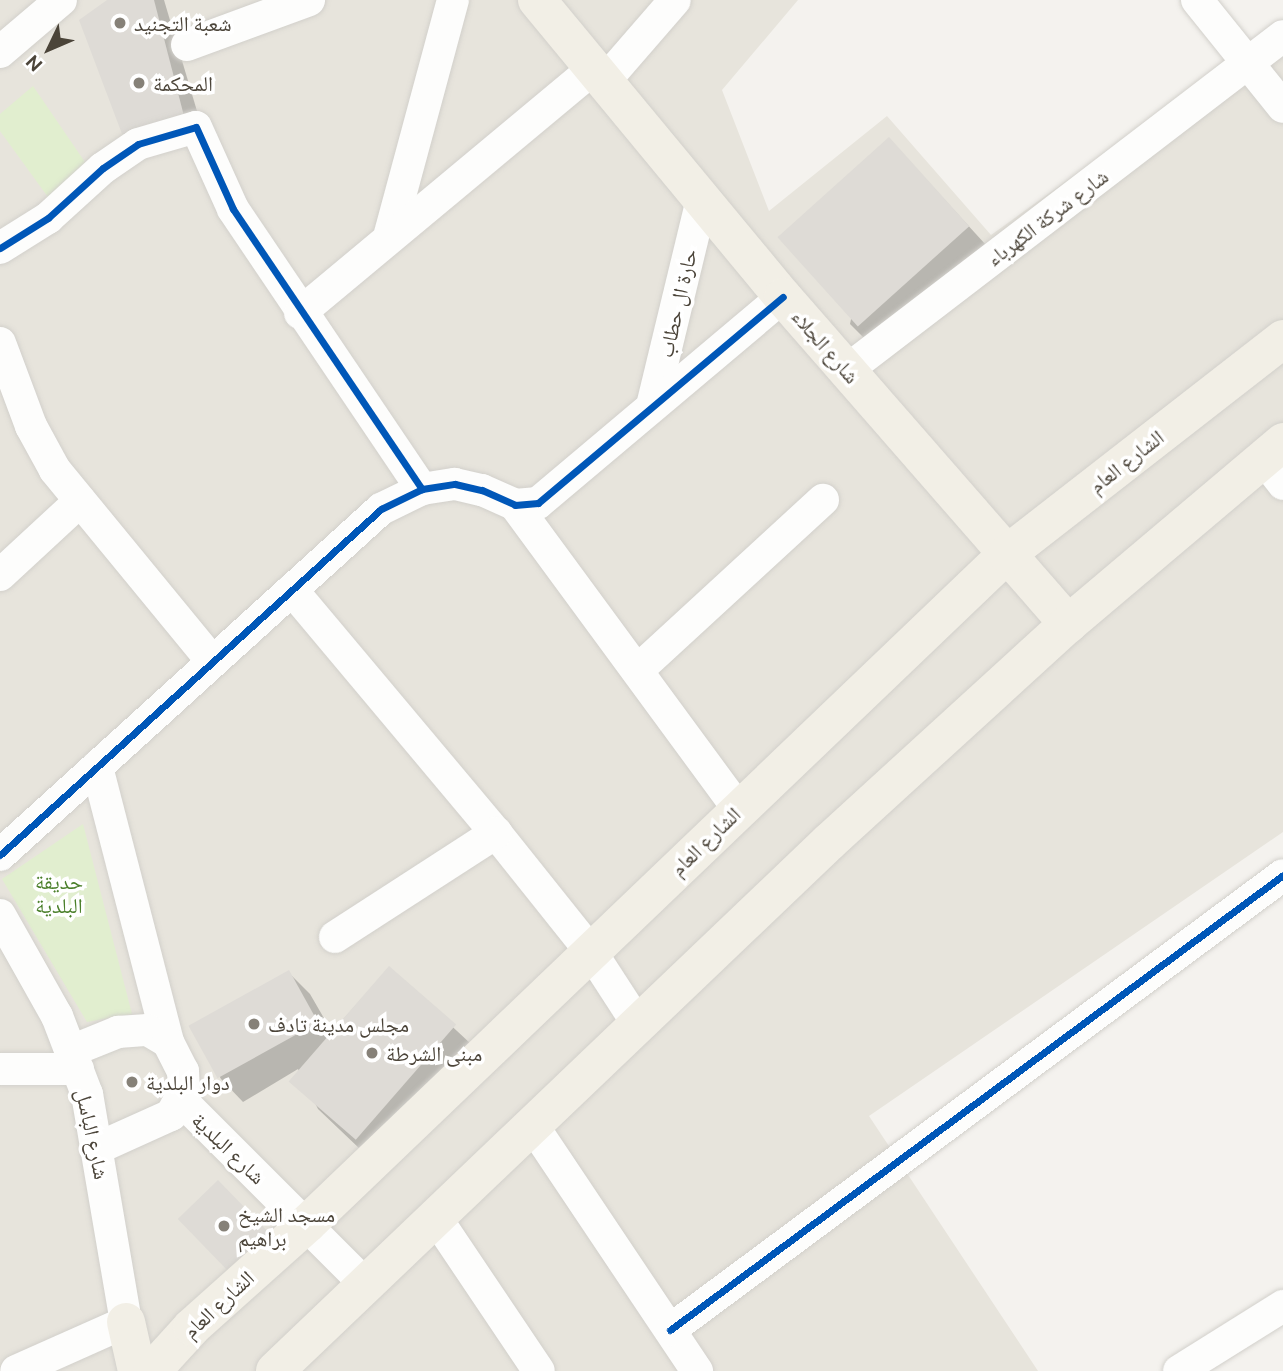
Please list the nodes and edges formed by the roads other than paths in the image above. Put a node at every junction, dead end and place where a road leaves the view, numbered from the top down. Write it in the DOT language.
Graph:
graph roads {
  1 [pos="61,0"];
  2 [pos="309,0"];
  3 [pos="453,0"];
  4 [pos="537,0"];
  5 [pos="676,0"];
  6 [pos="1197,0"];
  7 [pos="1283,36"];
  8 [pos="187,45"];
  9 [pos="0,52"];
  10 [pos="1247,64"];
  11 [pos="598,76"];
  12 [pos="1283,107"];
  13 [pos="702,199"];
  14 [pos="389,237"];
  15 [pos="0,248"];
  16 [pos="783,297"];
  17 [pos="300,313"];
  18 [pos="1283,339"];
  19 [pos="0,344"];
  20 [pos="847,370"];
  21 [pos="652,406"];
  22 [pos="1276,461"];
  23 [pos="422,489"];
  24 [pos="823,500"];
  25 [pos="80,501"];
  26 [pos="515,505"];
  27 [pos="1007,554"];
  28 [pos="0,575"];
  29 [pos="292,590"];
  30 [pos="1068,624"];
  31 [pos="212,661"];
  32 [pos="639,669"];
  33 [pos="97,767"];
  34 [pos="738,809"];
  35 [pos="496,833"];
  36 [pos="0,856"];
  37 [pos="1283,874"];
  38 [pos="0,915"];
  39 [pos="335,937"];
  40 [pos="591,952"];
  41 [pos="639,1026"];
  42 [pos="168,1042"];
  43 [pos="75,1060"];
  44 [pos="0,1069"];
  45 [pos="181,1100"];
  46 [pos="533,1126"];
  47 [pos="98,1148"];
  48 [pos="436,1218"];
  49 [pos="307,1224"];
  50 [pos="366,1284"];
  51 [pos="1283,1306"];
  52 [pos="126,1322"];
  53 [pos="670,1330"];
  54 [pos="280,1369"];
  55 [pos="16,1371"];
  56 [pos="137,1371"];
  57 [pos="152,1371"];
  58 [pos="539,1371"];
  59 [pos="697,1371"];
  60 [pos="1179,1371"];
  1 -- 9 [label="street"];
  2 -- 8 [label="street"];
  3 -- 14 [label="street"];
  4 -- 11 [label="main road, شارع الجلاء"];
  5 -- 11 [label="street"];
  6 -- 10 [label="street"];
  7 -- 10 [label="street, شارع شركة الكهرباء"];
  10 -- 12 [label="street"];
  10 -- 20 [label="street, شارع شركة الكهرباء"];
  11 -- 13 [label="main road, شارع الجلاء"];
  11 -- 14 [label="street"];
  13 -- 16 [label="main road, شارع الجلاء"];
  13 -- 21 [label="street, حارة ال حطاب"];
  14 -- 17 [label="street"];
  15 -- 17 [label="street"];
  16 -- 20 [label="main road, شارع الجلاء"];
  16 -- 21 [label="street"];
  17 -- 23 [label="street"];
  18 -- 27 [label="main road, الشارع العام"];
  19 -- 25 [label="street"];
  20 -- 27 [label="main road, شارع الجلاء"];
  21 -- 26 [label="street"];
  22 -- 30 [label="main road"];
  23 -- 26 [label="street"];
  23 -- 29 [label="street"];
  24 -- 32 [label="street"];
  25 -- 28 [label="street"];
  25 -- 31 [label="street"];
  26 -- 32 [label="street"];
  27 -- 30 [label="main road, شارع الجلاء"];
  27 -- 34 [label="main road, الشارع العام"];
  29 -- 31 [label="street"];
  29 -- 35 [label="street"];
  30 -- 41 [label="main road"];
  31 -- 33 [label="street"];
  32 -- 34 [label="street"];
  33 -- 36 [label="street"];
  33 -- 42 [label="street"];
  34 -- 40 [label="main road, الشارع العام"];
  35 -- 39 [label="street"];
  35 -- 40 [label="street"];
  37 -- 53 [label="street"];
  38 -- 43 [label="street, شارع الباسل"];
  40 -- 41 [label="street"];
  40 -- 49 [label="main road, الشارع العام"];
  41 -- 46 [label="main road"];
  42 -- 43 [label="street"];
  42 -- 45 [label="street"];
  43 -- 44 [label="street"];
  43 -- 47 [label="street, شارع الباسل"];
  45 -- 47 [label="street"];
  45 -- 49 [label="street, شارع البلدية"];
  46 -- 48 [label="main road"];
  46 -- 53 [label="street"];
  47 -- 52 [label="street, شارع الباسل"];
  48 -- 50 [label="main road"];
  48 -- 58 [label="street"];
  49 -- 50 [label="street, شارع البلدية"];
  49 -- 57 [label="main road, الشارع العام"];
  50 -- 54 [label="main road"];
  51 -- 60 [label="street"];
  52 -- 55 [label="street"];
  52 -- 56 [label="main road, شارع الباسل"];
  53 -- 59 [label="street"];
}
